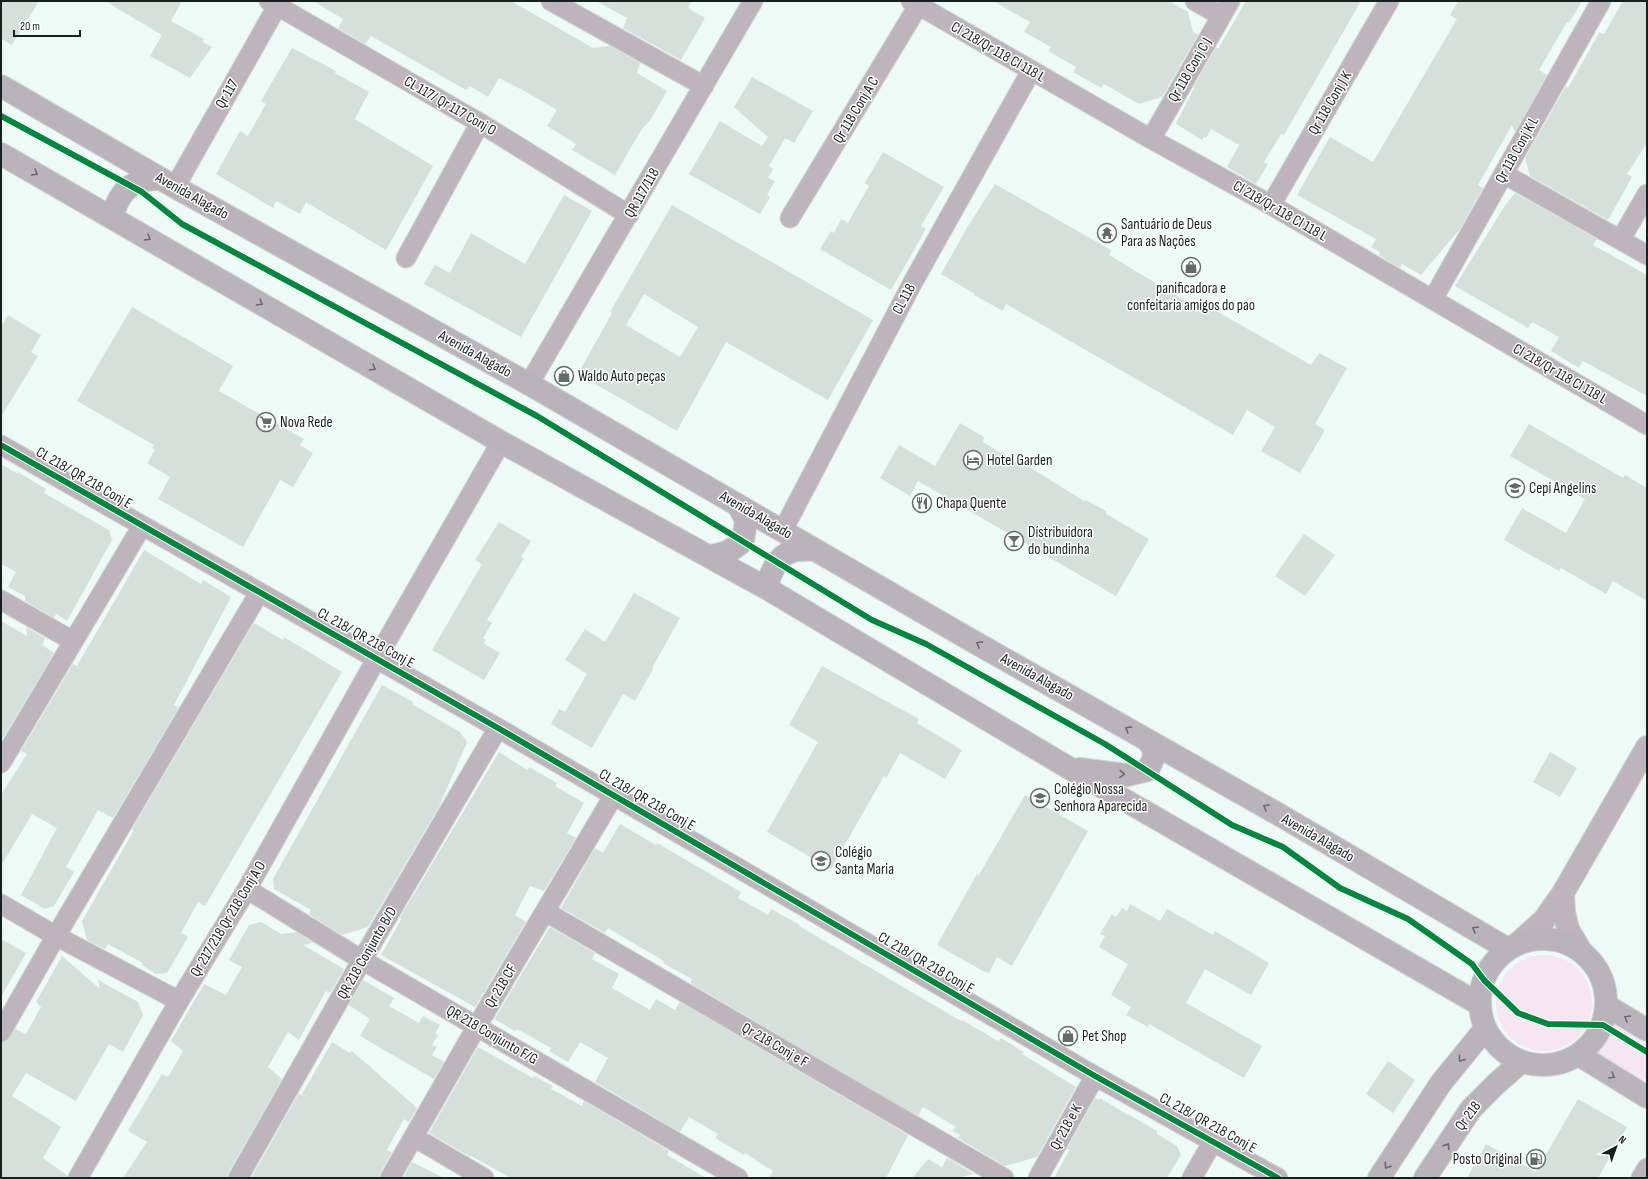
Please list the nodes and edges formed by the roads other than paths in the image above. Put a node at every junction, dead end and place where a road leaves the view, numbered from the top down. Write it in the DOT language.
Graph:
graph roads {
  1 [pos="551,1"];
  2 [pos="754,1"];
  3 [pos="1195,1"];
  4 [pos="1389,1"];
  5 [pos="1601,1"];
  6 [pos="276,3"];
  7 [pos="917,3"];
  8 [pos="581,8"];
  9 [pos="1226,8"];
  10 [pos="1031,71"];
  11 [pos="1,86"];
  12 [pos="704,86"];
  13 [pos="480,123"];
  14 [pos="1151,139"];
  15 [pos="1,154"];
  16 [pos="1504,174"];
  17 [pos="168,183"];
  18 [pos="1647,194"];
  19 [pos="1271,205"];
  20 [pos="629,215"];
  21 [pos="112,217"];
  22 [pos="790,218"];
  23 [pos="1621,240"];
  24 [pos="1647,255"];
  25 [pos="406,258"];
  26 [pos="1432,299"];
  27 [pos="529,384"];
  28 [pos="1647,426"];
  29 [pos="501,442"];
  30 [pos="1,445"];
  31 [pos="738,505"];
  32 [pos="142,526"];
  33 [pos="783,530"];
  34 [pos="815,550"];
  35 [pos="709,556"];
  36 [pos="766,588"];
  37 [pos="259,593"];
  38 [pos="1,600"];
  39 [pos="73,641"];
  40 [pos="376,658"];
  41 [pos="498,728"];
  42 [pos="1148,741"];
  43 [pos="1647,747"];
  44 [pos="3,755"];
  45 [pos="1069,768"];
  46 [pos="614,796"];
  47 [pos="247,889"];
  48 [pos="1564,892"];
  49 [pos="1,904"];
  50 [pos="546,912"];
  51 [pos="56,936"];
  52 [pos="1512,947"];
  53 [pos="1581,951"];
  54 [pos="362,960"];
  55 [pos="179,1001"];
  56 [pos="1479,1004"];
  57 [pos="1607,1006"];
  58 [pos="477,1026"];
  59 [pos="1485,1029"];
  60 [pos="1647,1030"];
  61 [pos="1,1032"];
  62 [pos="1579,1055"];
  63 [pos="1521,1062"];
  64 [pos="1095,1076"];
  65 [pos="1647,1097"];
  66 [pos="414,1137"];
  67 [pos="1213,1141"];
  68 [pos="1647,1168"];
  69 [pos="78,1178"];
  70 [pos="238,1178"];
  71 [pos="390,1178"];
  72 [pos="484,1178"];
  73 [pos="738,1178"];
  74 [pos="1004,1178"];
  75 [pos="1038,1178"];
  76 [pos="1192,1178"];
  77 [pos="1278,1178"];
  78 [pos="1379,1178"];
  79 [pos="1425,1178"];
  80 [pos="1641,1178"];
  1 -- 8 [label="street"];
  2 -- 12 [label="street, QR 117/118"];
  3 -- 9 [label="street"];
  4 -- 19 [label="street, Qr 118 Conj J K"];
  5 -- 16 [label="street, Qr 118 Conj K L"];
  6 -- 13 [label="street, CL 117/ Qr 117 Conj O"];
  6 -- 17 [label="street, Qr 117"];
  7 -- 10 [label="street, Cl 218/Qr 118 Cl 118 L"];
  7 -- 22 [label="street, Qr 118 Conj A C"];
  8 -- 12 [label="street"];
  9 -- 14 [label="street, Qr 118 Conj C J"];
  10 -- 14 [label="street, Cl 218/Qr 118 Cl 118 L"];
  10 -- 33 [label="street, CL 118"];
  11 -- 17 [label="main road, Avenida Alagado"];
  12 -- 20 [label="street, QR 117/118"];
  13 -- 20 [label="street, CL 117/ Qr 117 Conj O"];
  13 -- 25 [label="street"];
  14 -- 19 [label="street, Cl 218/Qr 118 Cl 118 L"];
  15 -- 21 [label="main road, one-way"];
  16 -- 23 [label="street"];
  16 -- 26 [label="street, Qr 118 Conj K L"];
  17 -- 21 [label="main road"];
  17 -- 27 [label="main road, Avenida Alagado"];
  18 -- 23 [label="street"];
  19 -- 26 [label="street, Cl 218/Qr 118 Cl 118 L"];
  20 -- 27 [label="street, QR 117/118"];
  21 -- 29 [label="main road, one-way"];
  23 -- 24 [label="street"];
  26 -- 28 [label="street, Cl 218/Qr 118 Cl 118 L"];
  27 -- 31 [label="main road, Avenida Alagado"];
  29 -- 35 [label="main road"];
  29 -- 40 [label="street, Qr 217/218 Qr 218 Conj A O"];
  30 -- 32 [label="street, CL 218/ QR 218 Conj E"];
  31 -- 33 [label="main road, Avenida Alagado"];
  31 -- 35 [label="main road"];
  32 -- 37 [label="street, CL 218/ QR 218 Conj E"];
  32 -- 39 [label="street"];
  33 -- 34 [label="main road, Avenida Alagado"];
  34 -- 36 [label="main road"];
  42 -- 34 [label="main road, Avenida Alagado, one-way"];
  35 -- 36 [label="main road"];
  36 -- 45 [label="main road"];
  37 -- 40 [label="street, CL 218/ QR 218 Conj E"];
  37 -- 51 [label="street"];
  38 -- 39 [label="street"];
  39 -- 44 [label="street"];
  40 -- 41 [label="street, CL 218/ QR 218 Conj E"];
  40 -- 47 [label="street, Qr 217/218 Qr 218 Conj A O"];
  41 -- 46 [label="street, CL 218/ QR 218 Conj E"];
  41 -- 54 [label="street, QR 218 Conjunto B/D"];
  45 -- 42 [label="main road, one-way"];
  52 -- 42 [label="main road, Avenida Alagado, one-way"];
  43 -- 48 [label="street"];
  45 -- 56 [label="main road"];
  46 -- 50 [label="street, Qr 218 CF"];
  46 -- 64 [label="street, CL 218/ QR 218 Conj E"];
  47 -- 54 [label="street, QR 218 Conjunto F/G"];
  47 -- 55 [label="street, Qr 217/218 Qr 218 Conj A O"];
  48 -- 52 [label="street"];
  48 -- 53 [label="street"];
  49 -- 51 [label="street"];
  50 -- 58 [label="street, Qr 218 CF"];
  50 -- 74 [label="street, Qr 218 Conj e F"];
  51 -- 55 [label="street"];
  51 -- 61 [label="street"];
  52 -- 53 [label="main road"];
  52 -- 56 [label="main road"];
  53 -- 57 [label="main road"];
  54 -- 58 [label="street, QR 218 Conjunto F/G"];
  54 -- 70 [label="street, QR 218 Conjunto B/D"];
  55 -- 69 [label="street, Qr 217/218 Qr 218 Conj A O"];
  56 -- 59 [label="main road"];
  60 -- 57 [label="main road, one-way"];
  57 -- 62 [label="main road"];
  58 -- 66 [label="street, Qr 218 CF"];
  58 -- 73 [label="street, QR 218 Conjunto F/G"];
  59 -- 63 [label="main road"];
  59 -- 78 [label="main road, one-way"];
  62 -- 63 [label="main road"];
  62 -- 65 [label="main road, one-way"];
  79 -- 63 [label="main road, Qr 218, one-way"];
  64 -- 67 [label="street, CL 218/ QR 218 Conj E"];
  64 -- 75 [label="street, Qr 218 e K"];
  66 -- 71 [label="street, Qr 218 CF"];
  66 -- 72 [label="street"];
  67 -- 76 [label="street"];
  67 -- 77 [label="street, CL 218/ QR 218 Conj E"];
  68 -- 80 [label="street"];
}
